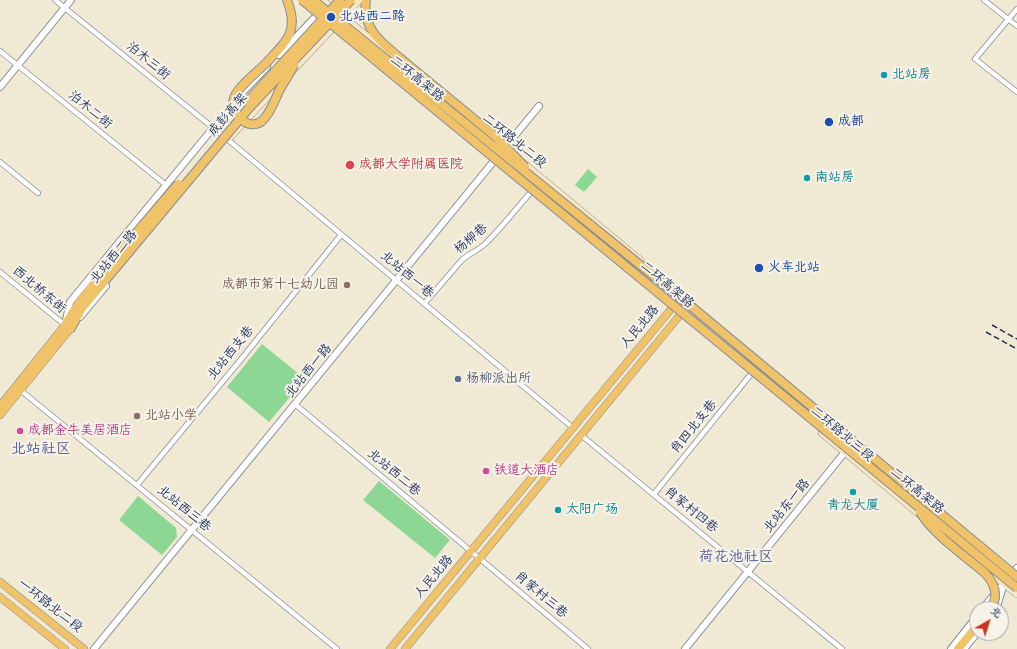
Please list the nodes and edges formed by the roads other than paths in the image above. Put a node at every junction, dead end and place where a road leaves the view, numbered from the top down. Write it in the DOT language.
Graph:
graph roads {
  1 [pos="55,0"];
  2 [pos="72,0"];
  3 [pos="287,0"];
  4 [pos="297,0"];
  5 [pos="302,0"];
  6 [pos="313,0"];
  7 [pos="340,0"];
  8 [pos="351,0"];
  9 [pos="359,0"];
  10 [pos="366,0"];
  11 [pos="984,0"];
  12 [pos="326,1"];
  13 [pos="65,8"];
  14 [pos="1017,9"];
  15 [pos="316,16"];
  16 [pos="343,17"];
  17 [pos="1009,19"];
  18 [pos="1017,26"];
  19 [pos="332,28"];
  20 [pos="0,51"];
  21 [pos="303,51"];
  22 [pos="18,66"];
  23 [pos="0,87"];
  24 [pos="1017,92"];
  25 [pos="539,106"];
  26 [pos="213,128"];
  27 [pos="227,139"];
  28 [pos="505,148"];
  29 [pos="494,161"];
  30 [pos="0,162"];
  31 [pos="166,185"];
  32 [pos="548,191"];
  33 [pos="531,192"];
  34 [pos="38,193"];
  35 [pos="341,234"];
  36 [pos="127,249"];
  37 [pos="0,272"];
  38 [pos="396,280"];
  39 [pos="686,298"];
  40 [pos="424,304"];
  41 [pos="672,308"];
  42 [pos="680,315"];
  43 [pos="68,326"];
  44 [pos="751,374"];
  45 [pos="18,388"];
  46 [pos="296,405"];
  47 [pos="0,406"];
  48 [pos="0,415"];
  49 [pos="572,427"];
  50 [pos="581,435"];
  51 [pos="845,452"];
  52 [pos="137,485"];
  53 [pos="654,494"];
  54 [pos="915,505"];
  55 [pos="191,529"];
  56 [pos="471,551"];
  57 [pos="479,558"];
  58 [pos="748,571"];
  59 [pos="1016,572"];
  60 [pos="0,582"];
  61 [pos="1004,583"];
  62 [pos="1017,588"];
  63 [pos="1017,594"];
  64 [pos="0,597"];
  65 [pos="989,601"];
  66 [pos="995,601"];
  67 [pos="998,601"];
  68 [pos="969,626"];
  69 [pos="969,636"];
  70 [pos="970,641"];
  71 [pos="65,649"];
  72 [pos="84,649"];
  73 [pos="94,649"];
  74 [pos="337,649"];
  75 [pos="390,649"];
  76 [pos="405,649"];
  77 [pos="588,649"];
  78 [pos="685,649"];
  79 [pos="842,649"];
  80 [pos="951,649"];
  81 [pos="958,649"];
  82 [pos="964,649"];
  1 -- 13 [label="street, 泊木三街"];
  2 -- 13 [label="street"];
  3 -- 21 [label="highway, bridge"];
  4 -- 15 [label="main road"];
  5 -- 54 [label="highway, 二环高架路, bridge"];
  6 -- 32 [label="highway, 二环高架路, bridge"];
  7 -- 36 [label="highway, 成彭高架, bridge"];
  8 -- 21 [label="highway, 成彭高架, bridge"];
  9 -- 16 [label="main road, 北站西二路"];
  10 -- 32 [label="highway, bridge"];
  11 -- 17 [label="street"];
  12 -- 15 [label="main road"];
  12 -- 16 [label="main road, 二环路北二段"];
  13 -- 22 [label="street"];
  13 -- 26 [label="street, 泊木三街"];
  14 -- 17 [label="street"];
  15 -- 19 [label="main road"];
  15 -- 26 [label="street, 北站西二路"];
  16 -- 19 [label="main road, 北站西二路"];
  16 -- 28 [label="main road, 二环路北二段"];
  17 -- 18 [label="street"];
  17 -- 24 [label="street"];
  19 -- 27 [label="main road, 北站西二路"];
  19 -- 29 [label="main road"];
  20 -- 22 [label="street, 泊木二街"];
  21 -- 36 [label="highway, 成彭高架, bridge"];
  22 -- 23 [label="street"];
  22 -- 31 [label="street, 泊木二街"];
  25 -- 28 [label="street, 北站西一路"];
  26 -- 27 [label="street, 泊木三街"];
  26 -- 31 [label="street, 北站西二路"];
  27 -- 35 [label="street, 北站西一巷"];
  27 -- 43 [label="street, 北站西二路"];
  28 -- 29 [label="street, 北站西一路"];
  28 -- 39 [label="main road, 二环路北二段"];
  29 -- 33 [label="main road"];
  29 -- 38 [label="street, 北站西一路"];
  30 -- 34 [label="street"];
  31 -- 43 [label="street, 北站西二路"];
  32 -- 59 [label="highway, 二环高架路, bridge"];
  33 -- 40 [label="street, 杨柳巷"];
  33 -- 41 [label="main road"];
  35 -- 38 [label="street, 北站西一巷"];
  35 -- 52 [label="street, 北站西支巷"];
  36 -- 43 [label="highway"];
  37 -- 43 [label="street, 西北桥东街"];
  38 -- 40 [label="street, 北站西一巷"];
  38 -- 46 [label="street, 北站西一路"];
  39 -- 41 [label="main road, 人民北路"];
  39 -- 42 [label="main road, 人民北路"];
  39 -- 59 [label="main road, 二环路北三段"];
  40 -- 49 [label="street, 北站西一巷"];
  41 -- 42 [label="main road, 二环路北三段"];
  41 -- 49 [label="main road, 人民北路"];
  42 -- 44 [label="main road, 二环路北三段"];
  42 -- 50 [label="main road, 人民北路"];
  43 -- 45 [label="main road, 北站西二路"];
  44 -- 51 [label="main road, 二环路北三段"];
  44 -- 53 [label="street, 肖四北支巷"];
  45 -- 47 [label="main road, 北站西二路"];
  45 -- 48 [label="main road, 北站西二路"];
  45 -- 52 [label="street, 北站西三巷"];
  46 -- 55 [label="street, 北站西一路"];
  46 -- 56 [label="street, 北站西二巷"];
  49 -- 56 [label="main road, 人民北路"];
  50 -- 53 [label="street, 肖家村四巷"];
  50 -- 57 [label="main road, 人民北路"];
  51 -- 58 [label="street, 北站东一路"];
  51 -- 61 [label="main road, 二环路北三段"];
  52 -- 55 [label="street, 北站西三巷"];
  53 -- 58 [label="street, 肖家村四巷"];
  54 -- 62 [label="highway, 二环高架路, bridge"];
  54 -- 66 [label="highway, bridge"];
  55 -- 73 [label="street, 北站西一路"];
  55 -- 74 [label="street, 北站西三巷"];
  56 -- 57 [label="street, 北站西二巷"];
  56 -- 75 [label="main road, 人民北路"];
  57 -- 76 [label="main road, 人民北路"];
  57 -- 77 [label="street, 肖家村三巷"];
  58 -- 78 [label="street, 北站东一路"];
  58 -- 79 [label="street, 肖家村四巷"];
  59 -- 61 [label="street"];
  60 -- 72 [label="main road, 一环路北二段"];
  61 -- 63 [label="main road, 二环路北三段"];
  61 -- 65 [label="street"];
  61 -- 67 [label="street"];
  64 -- 71 [label="main road, 一环路北二段"];
  68 -- 80 [label="street"];
  69 -- 81 [label="highway"];
  70 -- 82 [label="street"];
}
